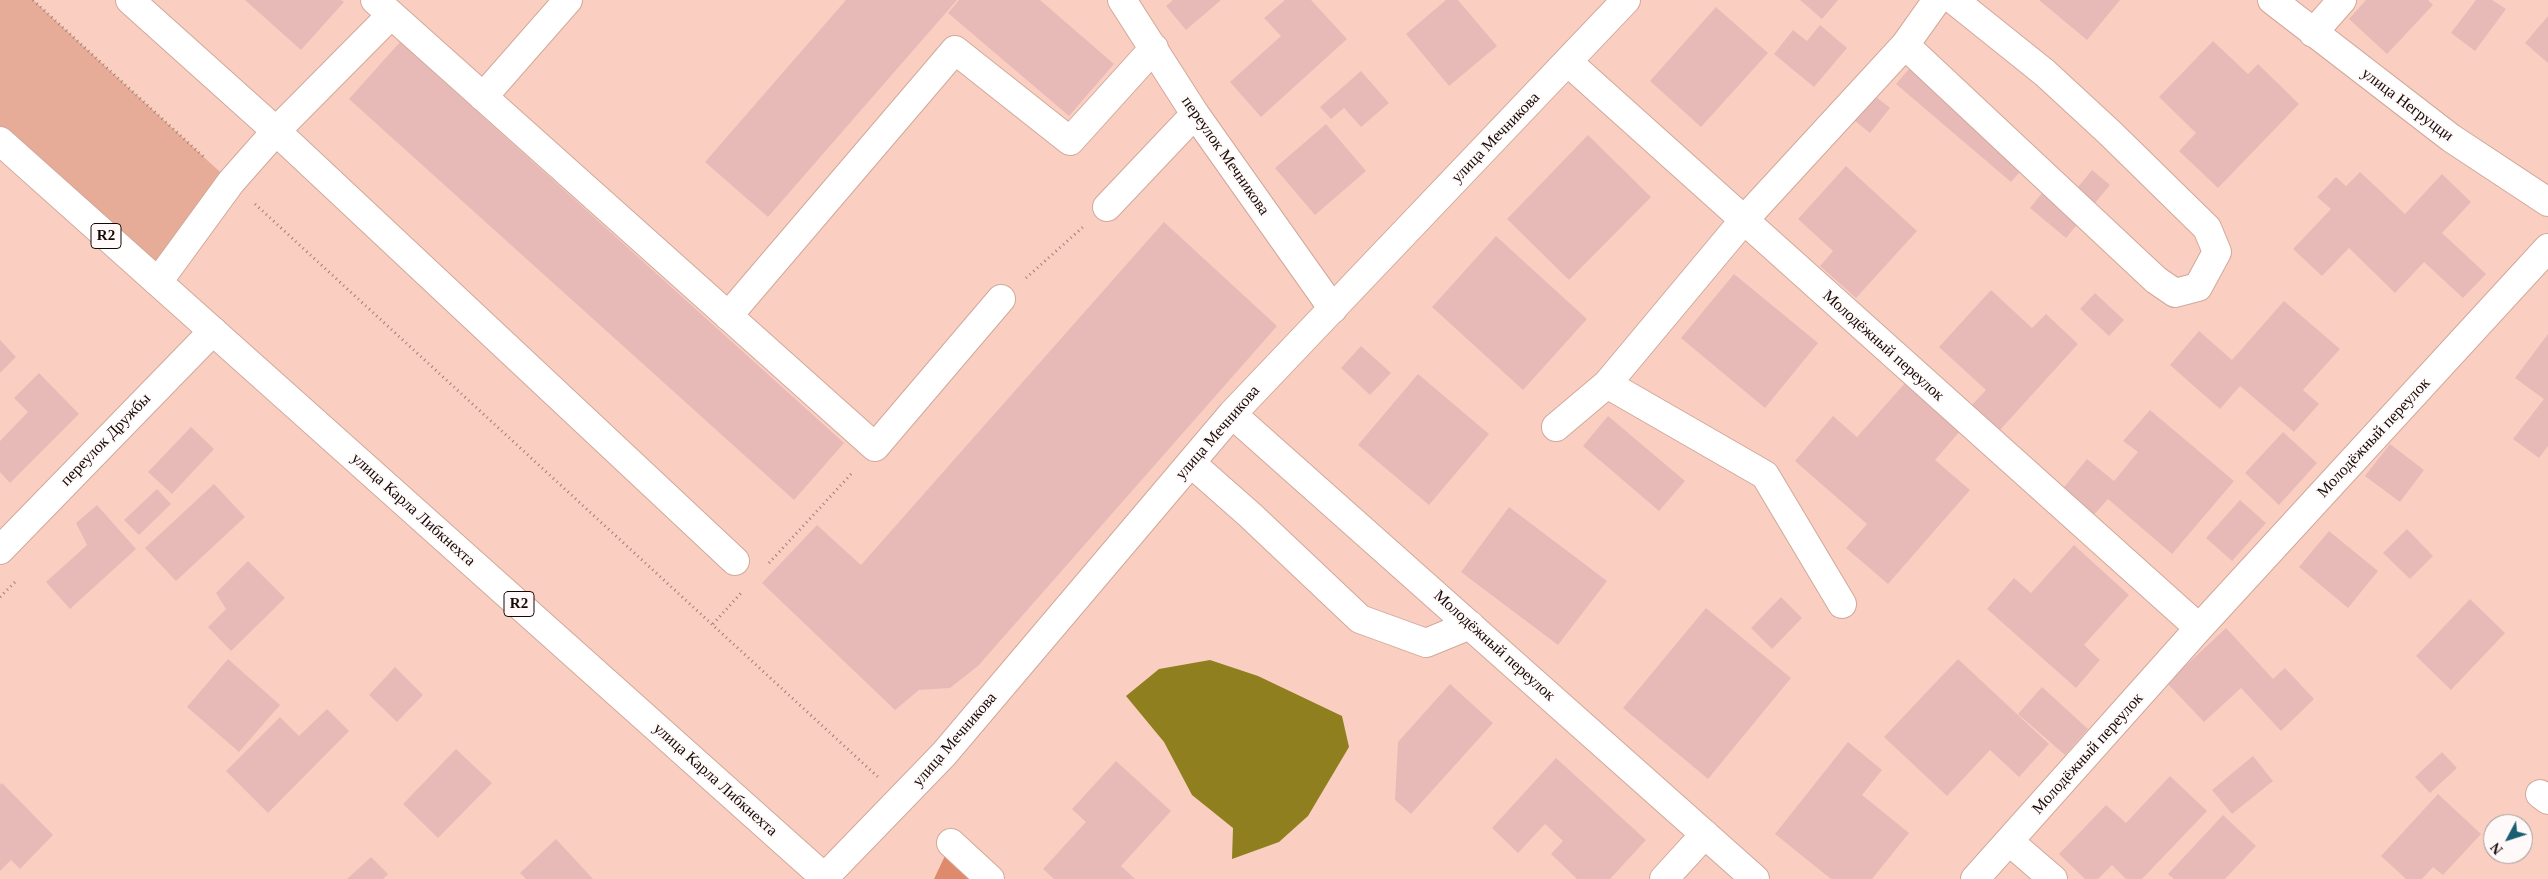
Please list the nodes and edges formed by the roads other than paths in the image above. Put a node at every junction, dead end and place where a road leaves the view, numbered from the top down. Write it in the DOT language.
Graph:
graph roads {
  1 [pos="130,0"];
  2 [pos="568,0"];
  3 [pos="1122,0"];
  4 [pos="1626,0"];
  5 [pos="1937,0"];
  6 [pos="1954,0"];
  7 [pos="2272,0"];
  8 [pos="2342,0"];
  9 [pos="383,7"];
  10 [pos="2313,33"];
  11 [pos="1905,45"];
  12 [pos="1154,48"];
  13 [pos="1568,62"];
  14 [pos="483,97"];
  15 [pos="1195,114"];
  16 [pos="276,131"];
  17 [pos="0,141"];
  18 [pos="2548,202"];
  19 [pos="1107,206"];
  20 [pos="1744,221"];
  21 [pos="2548,248"];
  22 [pos="158,282"];
  23 [pos="1001,299"];
  24 [pos="1333,309"];
  25 [pos="728,316"];
  26 [pos="213,331"];
  27 [pos="1607,384"];
  28 [pos="1232,414"];
  29 [pos="1556,427"];
  30 [pos="1191,463"];
  31 [pos="0,550"];
  32 [pos="735,561"];
  33 [pos="1842,604"];
  34 [pos="1470,625"];
  35 [pos="2199,628"];
  36 [pos="1705,834"];
  37 [pos="2010,842"];
  38 [pos="951,843"];
  39 [pos="825,878"];
  40 [pos="990,879"];
  41 [pos="1664,879"];
  42 [pos="1755,879"];
  43 [pos="1975,879"];
  44 [pos="2053,879"];
  1 -- 16 [label="street"];
  2 -- 14 [label="street"];
  3 -- 12 [label="street, переулок Мечникова"];
  4 -- 13 [label="street, улица Мечникова"];
  5 -- 11 [label="street"];
  6 -- 11 [label="street"];
  7 -- 10 [label="street, улица Негруцци"];
  8 -- 10 [label="street"];
  9 -- 14 [label="street"];
  9 -- 16 [label="street"];
  10 -- 18 [label="street, улица Негруцци"];
  11 -- 20 [label="street"];
  12 -- 15 [label="street, переулок Мечникова"];
  12 -- 25 [label="street"];
  13 -- 20 [label="street, Молодёжный переулок"];
  13 -- 24 [label="street, улица Мечникова"];
  14 -- 25 [label="street"];
  15 -- 19 [label="street"];
  15 -- 24 [label="street, переулок Мечникова"];
  16 -- 22 [label="street"];
  16 -- 32 [label="street"];
  17 -- 22 [label="street, улица Карла Либкнехта / R2"];
  20 -- 27 [label="street"];
  20 -- 35 [label="street, Молодёжный переулок"];
  21 -- 35 [label="street, Молодёжный переулок"];
  22 -- 26 [label="street, улица Карла Либкнехта / R2"];
  23 -- 25 [label="street"];
  24 -- 28 [label="street, улица Мечникова"];
  26 -- 31 [label="street, переулок Дружбы"];
  26 -- 39 [label="street, улица Карла Либкнехта / R2"];
  27 -- 29 [label="street"];
  27 -- 33 [label="street"];
  28 -- 30 [label="street, улица Мечникова"];
  28 -- 34 [label="street, Молодёжный переулок"];
  30 -- 34 [label="street"];
  30 -- 39 [label="street, улица Мечникова"];
  34 -- 36 [label="street, Молодёжный переулок"];
  35 -- 37 [label="street, Молодёжный переулок"];
  36 -- 41 [label="street"];
  36 -- 42 [label="street, Молодёжный переулок"];
  37 -- 43 [label="street, Молодёжный переулок"];
  37 -- 44 [label="street"];
  38 -- 40 [label="street"];
}
